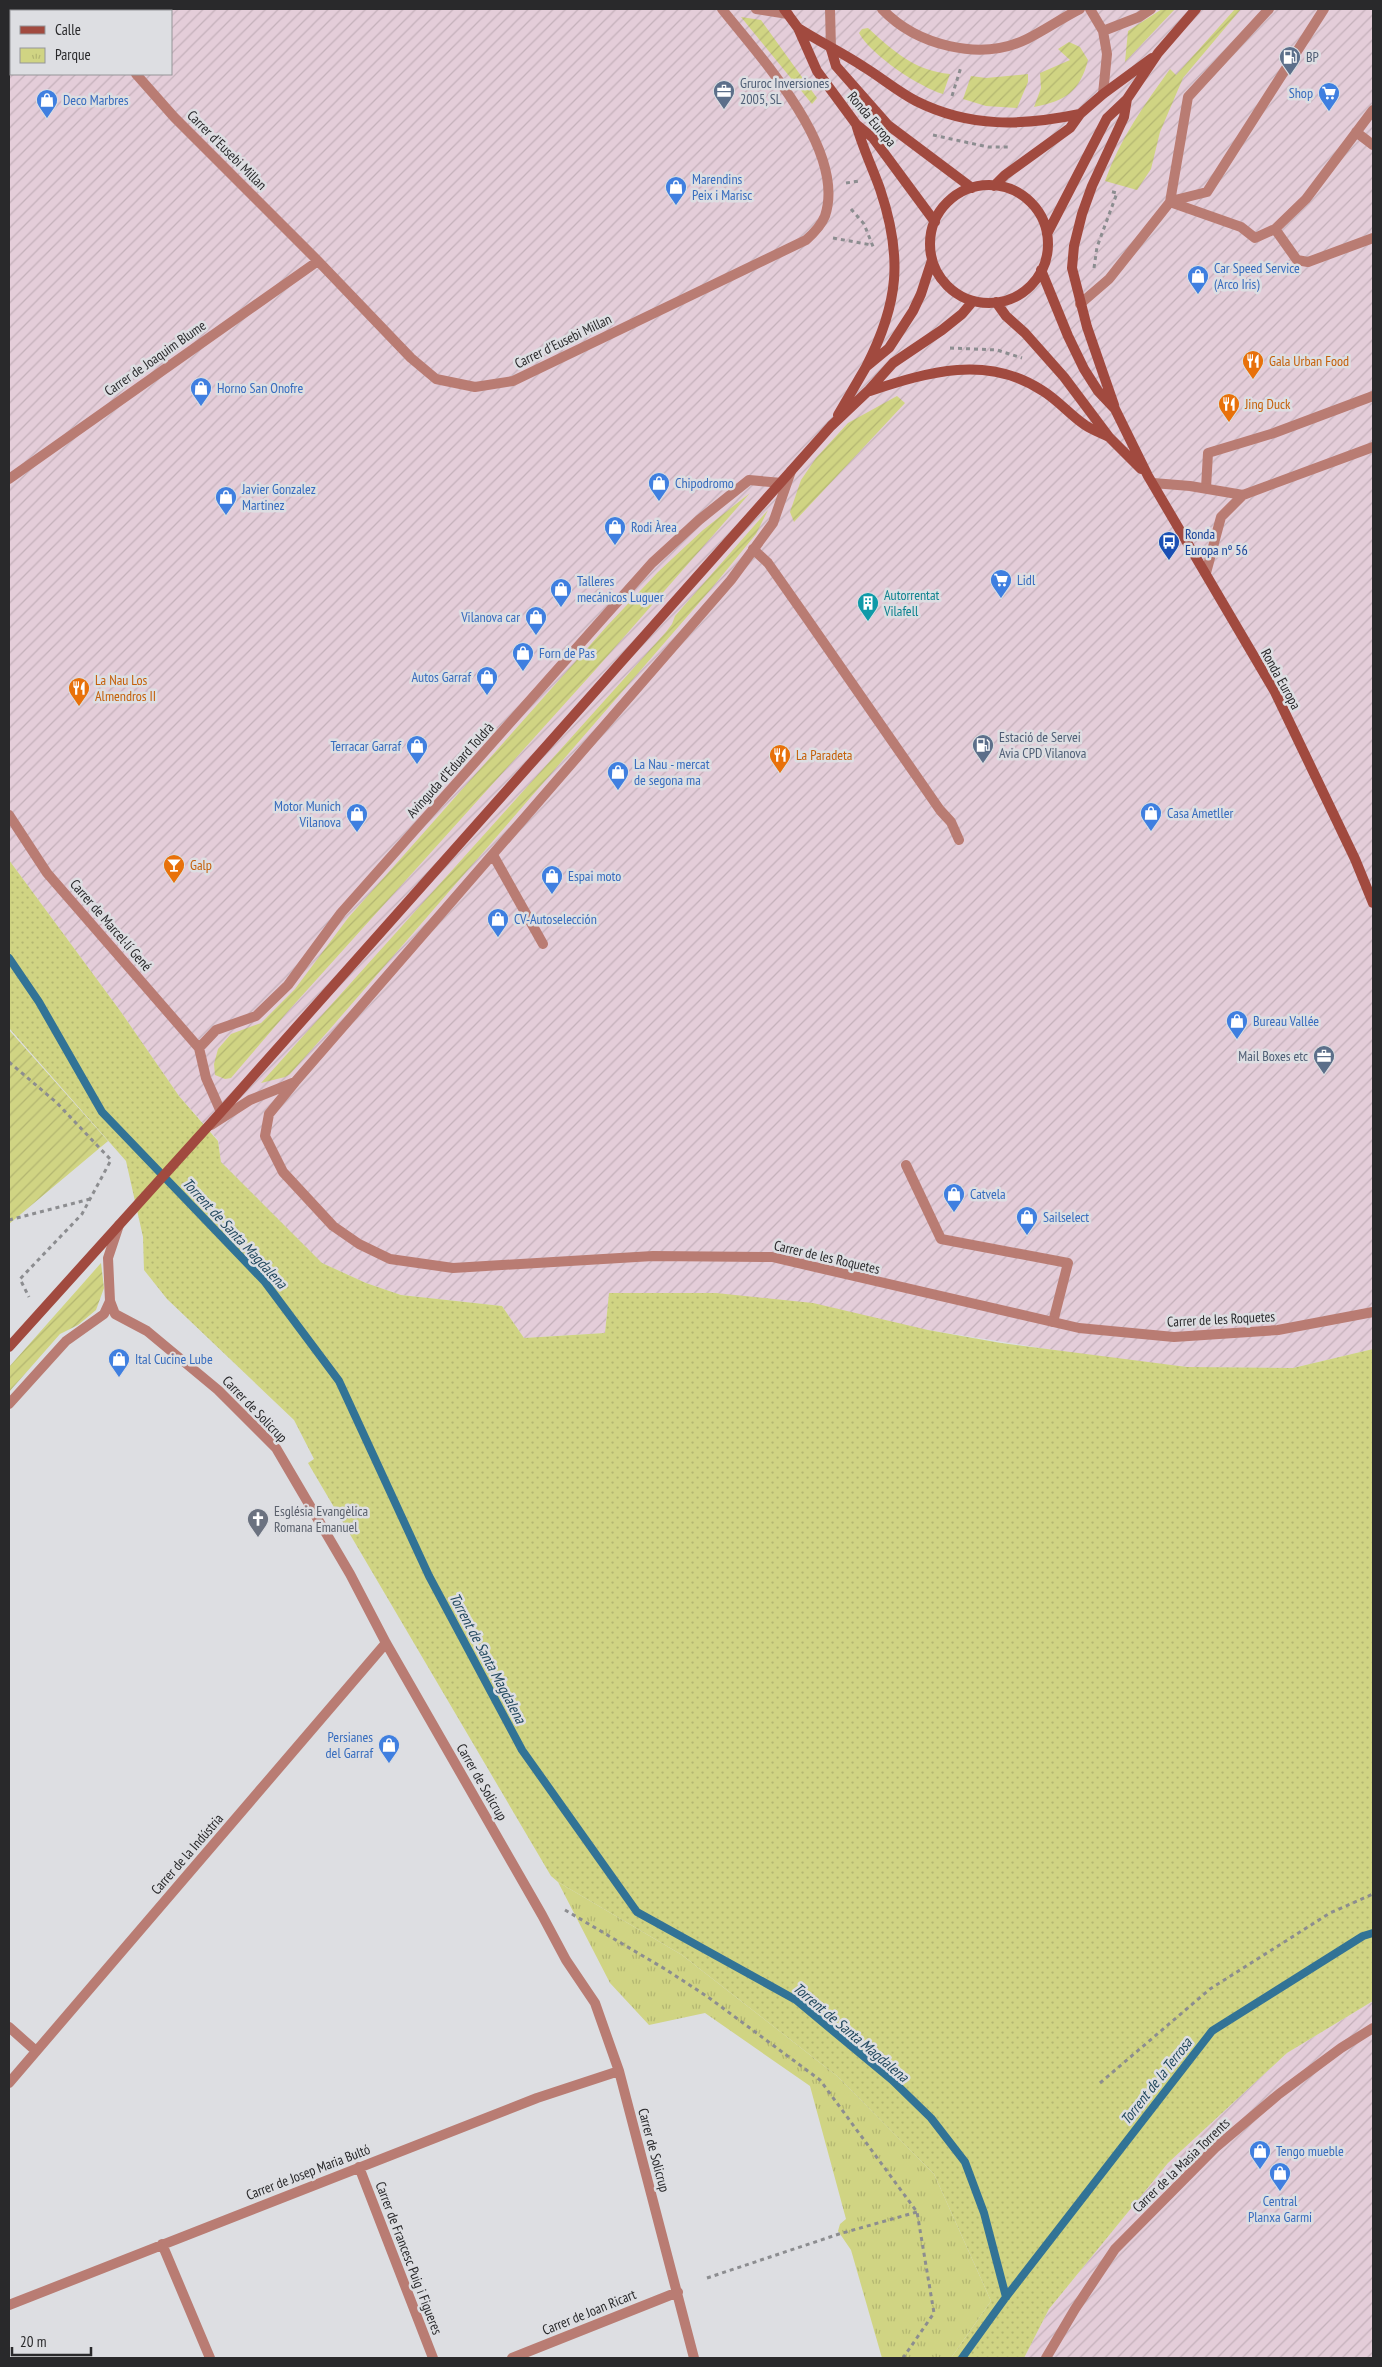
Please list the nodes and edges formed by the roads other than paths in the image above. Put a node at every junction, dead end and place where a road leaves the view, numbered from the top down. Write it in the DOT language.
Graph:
graph roads {
  1 [pos="722,9"];
  2 [pos="756,9"];
  3 [pos="830,9"];
  4 [pos="882,9"];
  5 [pos="1080,9"];
  6 [pos="1090,9"];
  7 [pos="1151,9"];
  8 [pos="1196,9"];
  9 [pos="1270,9"];
  10 [pos="1324,9"];
  11 [pos="786,11"];
  12 [pos="798,28"];
  13 [pos="1103,31"];
  14 [pos="831,49"];
  15 [pos="1158,53"];
  16 [pos="137,75"];
  17 [pos="1103,94"];
  18 [pos="1127,99"];
  19 [pos="1373,110"];
  20 [pos="1080,114"];
  21 [pos="856,124"];
  22 [pos="1356,132"];
  23 [pos="1373,145"];
  24 [pos="994,186"];
  25 [pos="972,188"];
  26 [pos="1170,202"];
  27 [pos="935,222"];
  28 [pos="1275,229"];
  29 [pos="1047,234"];
  30 [pos="1373,238"];
  31 [pos="318,260"];
  32 [pos="932,260"];
  33 [pos="1041,270"];
  34 [pos="973,301"];
  35 [pos="996,302"];
  36 [pos="1080,304"];
  37 [pos="866,367"];
  38 [pos="868,391"];
  39 [pos="1373,396"];
  40 [pos="1115,409"];
  41 [pos="831,426"];
  42 [pos="1109,437"];
  43 [pos="1373,447"];
  44 [pos="792,469"];
  45 [pos="9,480"];
  46 [pos="1150,480"];
  47 [pos="782,483"];
  48 [pos="1206,488"];
  49 [pos="1243,495"];
  50 [pos="753,549"];
  51 [pos="1206,573"];
  52 [pos="9,815"];
  53 [pos="960,840"];
  54 [pos="493,855"];
  55 [pos="1373,903"];
  56 [pos="543,944"];
  57 [pos="199,1048"];
  58 [pos="295,1082"];
  59 [pos="221,1112"];
  60 [pos="204,1130"];
  61 [pos="906,1164"];
  62 [pos="119,1225"];
  63 [pos="110,1301"];
  64 [pos="1372,1312"];
  65 [pos="1053,1322"];
  66 [pos="9,1347"];
  67 [pos="9,1404"];
  68 [pos="386,1643"];
  69 [pos="9,2027"];
  70 [pos="1373,2028"];
  71 [pos="36,2051"];
  72 [pos="619,2071"];
  73 [pos="9,2083"];
  74 [pos="359,2167"];
  75 [pos="162,2244"];
  76 [pos="678,2292"];
  77 [pos="9,2305"];
  78 [pos="210,2358"];
  79 [pos="434,2358"];
  80 [pos="512,2358"];
  81 [pos="694,2358"];
  82 [pos="1046,2358"];
  1 -- 31 [label="street, Carrer d'Eusebi Millan"];
  2 -- 11 [label="street, Ronda Europa"];
  3 -- 14 [label="street, Ronda Europa"];
  4 -- 5 [label="street"];
  6 -- 13 [label="street"];
  7 -- 13 [label="street"];
  8 -- 15 [label="street"];
  9 -- 26 [label="street"];
  10 -- 26 [label="street"];
  11 -- 12 [label="street, Ronda Europa"];
  12 -- 14 [label="street, Ronda Europa"];
  12 -- 21 [label="street, Ronda Europa"];
  13 -- 17 [label="street"];
  14 -- 20 [label="street"];
  14 -- 25 [label="street, Ronda Europa"];
  15 -- 17 [label="street"];
  15 -- 18 [label="street"];
  16 -- 31 [label="street, Carrer d'Eusebi Millan"];
  17 -- 20 [label="street"];
  18 -- 29 [label="street"];
  18 -- 36 [label="street"];
  19 -- 22 [label="street"];
  20 -- 24 [label="street"];
  21 -- 27 [label="street, Ronda Europa"];
  21 -- 37 [label="street"];
  22 -- 23 [label="street"];
  22 -- 28 [label="street"];
  24 -- 25 [label="street"];
  24 -- 29 [label="street"];
  25 -- 27 [label="street"];
  26 -- 28 [label="street"];
  26 -- 36 [label="street"];
  27 -- 32 [label="street"];
  28 -- 30 [label="street"];
  29 -- 33 [label="street"];
  31 -- 45 [label="street, Carrer de Joaquim Blume"];
  32 -- 34 [label="street"];
  32 -- 37 [label="street"];
  33 -- 35 [label="street"];
  33 -- 40 [label="street, Ronda Europa"];
  34 -- 35 [label="street"];
  34 -- 38 [label="street"];
  35 -- 42 [label="street, Ronda Europa"];
  36 -- 40 [label="street"];
  37 -- 41 [label="street"];
  38 -- 41 [label="street"];
  38 -- 42 [label="street"];
  39 -- 48 [label="street"];
  40 -- 46 [label="street, Ronda Europa"];
  41 -- 44 [label="street"];
  42 -- 46 [label="street, Ronda Europa"];
  43 -- 49 [label="street"];
  44 -- 47 [label="street"];
  44 -- 50 [label="street"];
  46 -- 48 [label="street"];
  46 -- 51 [label="street, Ronda Europa"];
  47 -- 57 [label="street, Avinguda d'Eduard Toldrà"];
  47 -- 59 [label="street"];
  48 -- 49 [label="street"];
  49 -- 51 [label="street"];
  50 -- 53 [label="street"];
  50 -- 54 [label="street"];
  51 -- 55 [label="street, Ronda Europa"];
  52 -- 57 [label="street, Carrer de Marcel·lí Gené"];
  54 -- 56 [label="street"];
  54 -- 58 [label="street"];
  57 -- 59 [label="street"];
  58 -- 60 [label="street"];
  58 -- 65 [label="street, Carrer de les Roquetes"];
  59 -- 60 [label="street"];
  60 -- 62 [label="street"];
  61 -- 65 [label="street"];
  62 -- 63 [label="street"];
  62 -- 66 [label="street"];
  63 -- 67 [label="street"];
  63 -- 68 [label="street, Carrer de Solicrup"];
  64 -- 65 [label="street, Carrer de les Roquetes"];
  68 -- 71 [label="street, Carrer de la Indústria"];
  68 -- 72 [label="street, Carrer de Solicrup"];
  69 -- 71 [label="street"];
  70 -- 82 [label="street, Carrer de la Masia Torrents"];
  71 -- 73 [label="street, Carrer de la Indústria"];
  72 -- 74 [label="street, Carrer de Josep Maria Bultó"];
  72 -- 76 [label="street, Carrer de Solicrup"];
  74 -- 75 [label="street, Carrer de Josep Maria Bultó"];
  74 -- 79 [label="street, Carrer de Francesc Puig i Figueres"];
  75 -- 77 [label="street, Carrer de Josep Maria Bultó"];
  75 -- 78 [label="street"];
  76 -- 80 [label="street, Carrer de Joan Ricart"];
  76 -- 81 [label="street, Carrer de Solicrup"];
}
